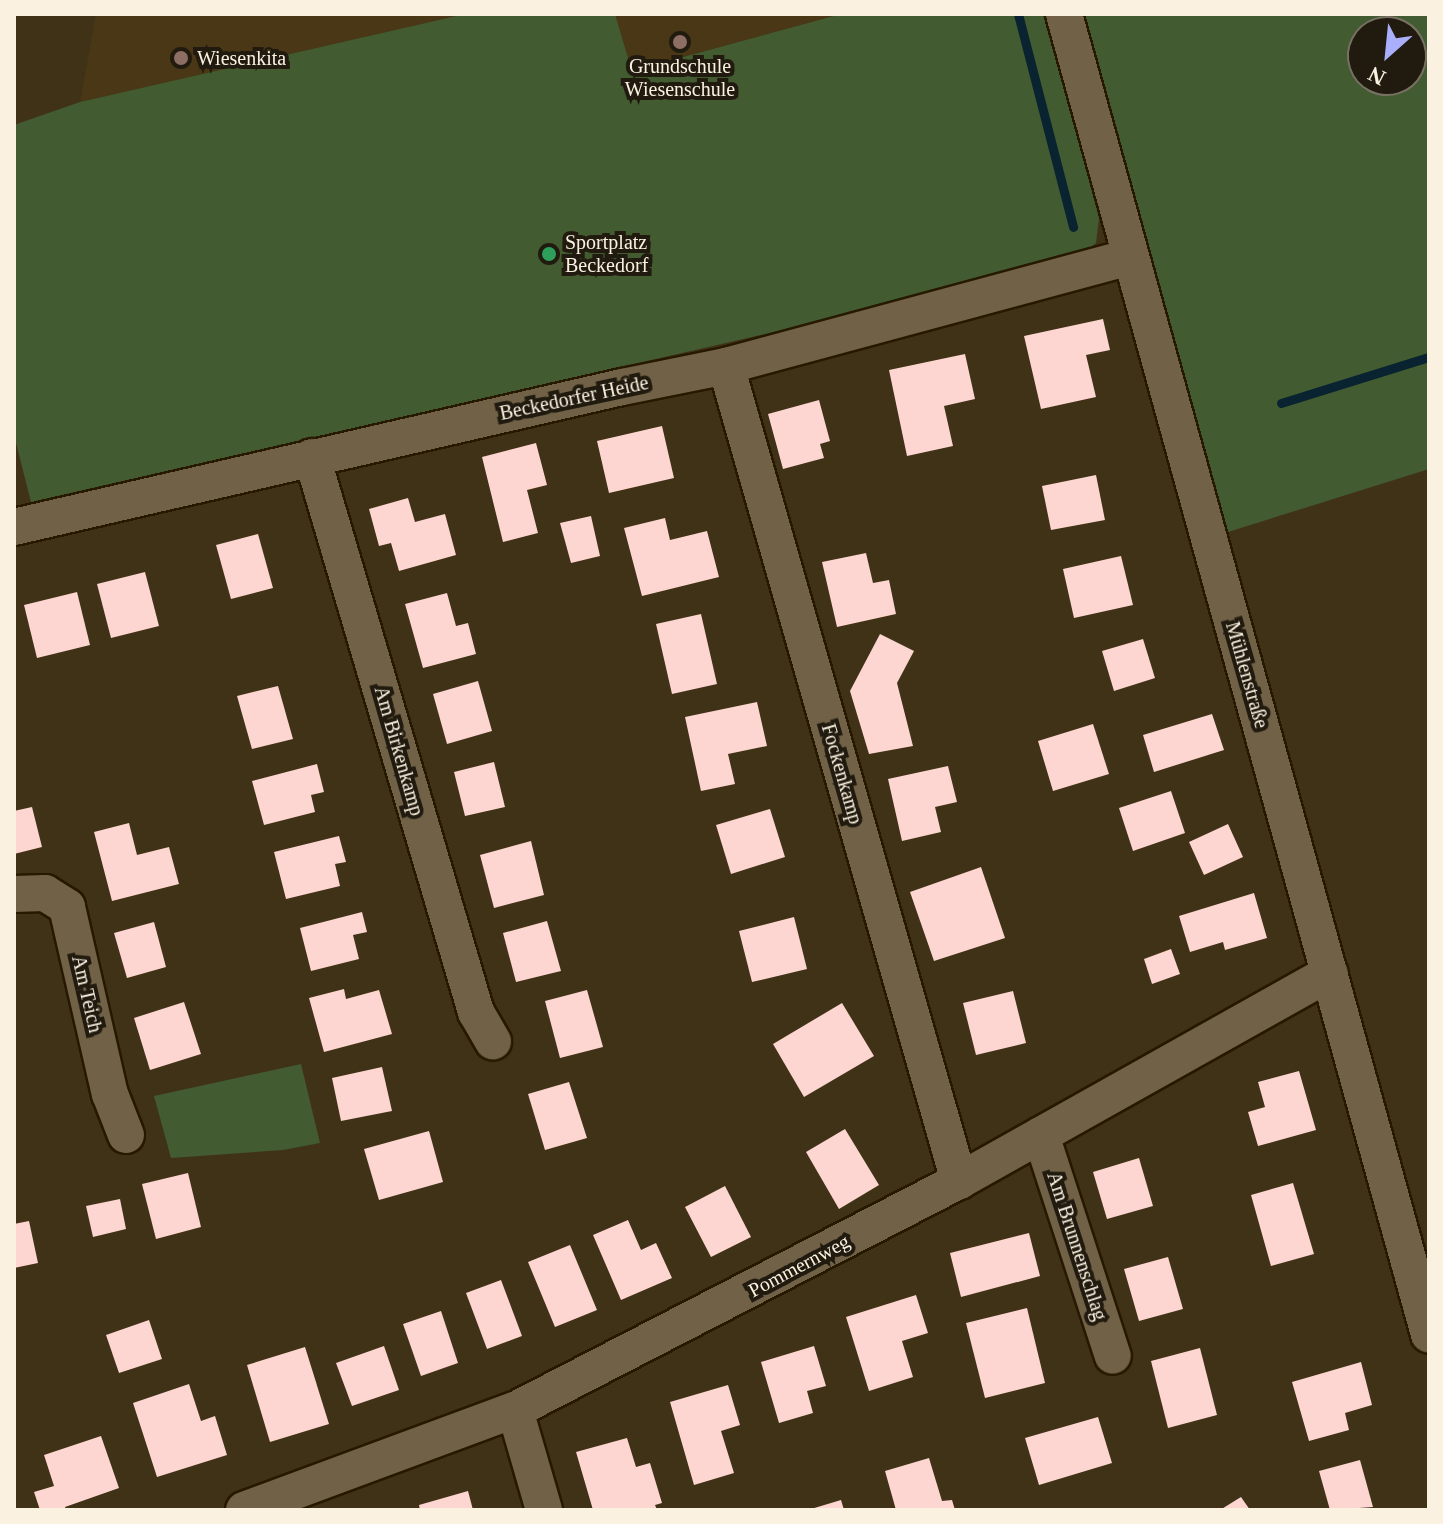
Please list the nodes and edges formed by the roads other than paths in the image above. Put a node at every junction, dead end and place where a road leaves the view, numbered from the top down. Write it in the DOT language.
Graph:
graph roads {
  1 [pos="1064,14"];
  2 [pos="1131,257"];
  3 [pos="726,366"];
  4 [pos="312,457"];
  5 [pos="14,527"];
  6 [pos="14,894"];
  7 [pos="1330,973"];
  8 [pos="493,1042"];
  9 [pos="126,1135"];
  10 [pos="1041,1135"];
  11 [pos="959,1181"];
  12 [pos="1429,1335"];
  13 [pos="1113,1356"];
  14 [pos="515,1410"];
  15 [pos="244,1510"];
  16 [pos="544,1510"];
  1 -- 2 [label="street, Mühlenstraße"];
  2 -- 3 [label="street, Beckedorfer Heide"];
  2 -- 7 [label="street, Mühlenstraße"];
  3 -- 4 [label="street, Beckedorfer Heide"];
  3 -- 11 [label="street, Fockenkamp"];
  4 -- 5 [label="street, Beckedorfer Heide"];
  4 -- 8 [label="street, Am Birkenkamp"];
  6 -- 9 [label="street, Am Teich"];
  7 -- 10 [label="street, Pommernweg"];
  7 -- 12 [label="street, Mühlenstraße"];
  10 -- 11 [label="street, Pommernweg"];
  10 -- 13 [label="street, Am Brunnenschlag"];
  11 -- 14 [label="street, Pommernweg"];
  14 -- 15 [label="street, Pommernweg"];
  14 -- 16 [label="street"];
}
